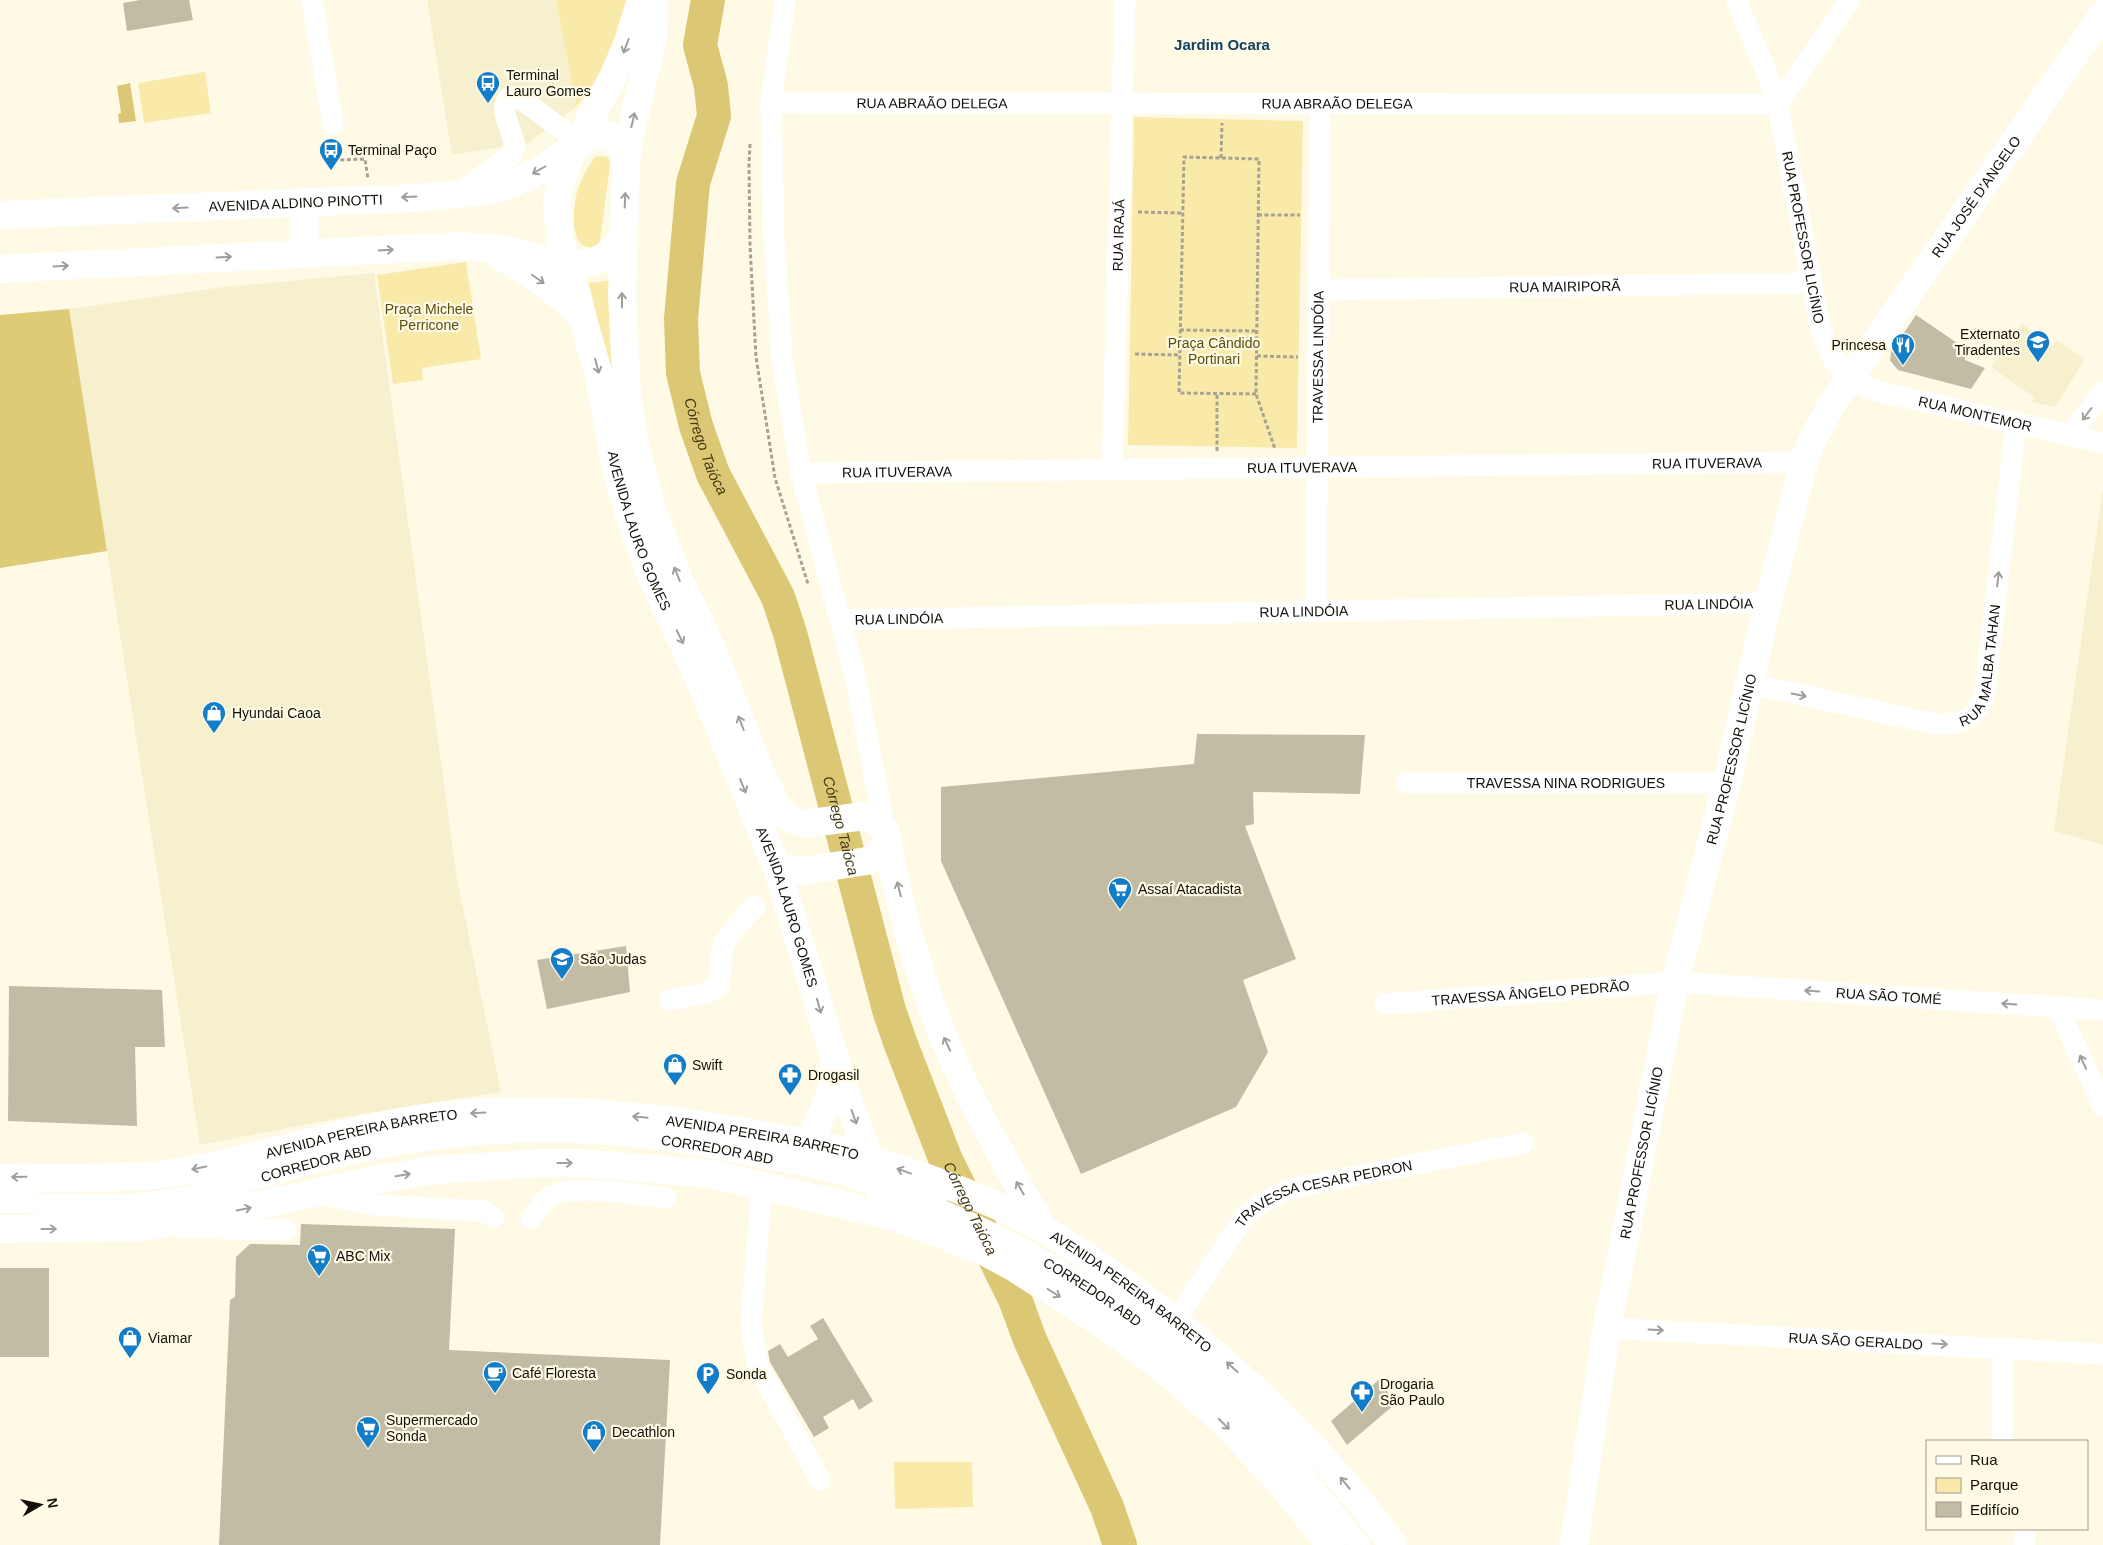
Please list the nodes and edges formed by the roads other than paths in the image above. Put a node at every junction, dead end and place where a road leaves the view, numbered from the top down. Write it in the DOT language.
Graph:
graph roads {
  1 [pos="312,0"];
  2 [pos="641,0"];
  3 [pos="654,0"];
  4 [pos="785,0"];
  5 [pos="1125,0"];
  6 [pos="1736,0"];
  7 [pos="1850,0"];
  8 [pos="2103,14"];
  9 [pos="771,103"];
  10 [pos="1122,103"];
  11 [pos="1320,103"];
  12 [pos="1778,104"];
  13 [pos="333,125"];
  14 [pos="579,142"];
  15 [pos="626,168"];
  16 [pos="458,194"];
  17 [pos="305,202"];
  18 [pos="0,216"];
  19 [pos="624,232"];
  20 [pos="480,247"];
  21 [pos="304,253"];
  22 [pos="567,264"];
  23 [pos="0,269"];
  24 [pos="1811,283"];
  25 [pos="1319,290"];
  26 [pos="583,319"];
  27 [pos="1850,379"];
  28 [pos="2103,392"];
  29 [pos="2016,423"];
  30 [pos="2070,435"];
  31 [pos="2103,443"];
  32 [pos="1804,462"];
  33 [pos="1317,467"];
  34 [pos="1112,470"];
  35 [pos="800,473"];
  36 [pos="1768,603"];
  37 [pos="1316,611"];
  38 [pos="840,620"];
  39 [pos="1751,684"];
  40 [pos="871,758"];
  41 [pos="1406,782"];
  42 [pos="1727,784"];
  43 [pos="856,817"];
  44 [pos="886,835"];
  45 [pos="777,868"];
  46 [pos="755,906"];
  47 [pos="1675,982"];
  48 [pos="669,1000"];
  49 [pos="1385,1004"];
  50 [pos="2058,1008"];
  51 [pos="2103,1010"];
  52 [pos="833,1054"];
  53 [pos="2103,1106"];
  54 [pos="810,1143"];
  55 [pos="1524,1143"];
  56 [pos="870,1158"];
  57 [pos="0,1178"];
  58 [pos="762,1185"];
  59 [pos="882,1188"];
  60 [pos="312,1193"];
  61 [pos="666,1198"];
  62 [pos="0,1202"];
  63 [pos="892,1216"];
  64 [pos="494,1217"];
  65 [pos="531,1219"];
  66 [pos="942,1223"];
  67 [pos="145,1227"];
  68 [pos="0,1229"];
  69 [pos="286,1230"];
  70 [pos="1045,1230"];
  71 [pos="1015,1256"];
  72 [pos="1175,1321"];
  73 [pos="1607,1328"];
  74 [pos="2002,1348"];
  75 [pos="2103,1354"];
  76 [pos="2002,1436"];
  77 [pos="820,1480"];
  78 [pos="1329,1505"];
  79 [pos="1376,1521"];
  80 [pos="2026,1530"];
  81 [pos="1332,1545"];
  82 [pos="1346,1545"];
  83 [pos="1360,1545"];
  84 [pos="1393,1545"];
  85 [pos="1402,1545"];
  86 [pos="1574,1545"];
  87 [pos="2024,1545"];
  1 -- 13 [label="street"];
  2 -- 14 [label="main road, AVENIDA LAURO GOMES, one-way"];
  15 -- 3 [label="main road, AVENIDA LAURO GOMES, one-way"];
  4 -- 9 [label="street"];
  5 -- 10 [label="street, RUA IRAJÁ"];
  6 -- 12 [label="street, RUA PROFESSOR LICÍNIO"];
  7 -- 12 [label="street"];
  8 -- 27 [label="main road, RUA JOSÉ D'ANGELO"];
  9 -- 10 [label="street, RUA ABRAÃO DELEGA"];
  9 -- 35 [label="street"];
  10 -- 11 [label="street, RUA ABRAÃO DELEGA"];
  10 -- 34 [label="street, RUA IRAJÁ"];
  11 -- 12 [label="street, RUA ABRAÃO DELEGA"];
  11 -- 25 [label="street, TRAVESSA LINDÓIA"];
  12 -- 24 [label="street, RUA PROFESSOR LICÍNIO"];
  14 -- 15 [label="main road"];
  14 -- 16 [label="main road, AVENIDA ALDINO PINOTTI, one-way"];
  14 -- 16 [label="street"];
  14 -- 22 [label="main road, AVENIDA LAURO GOMES"];
  19 -- 15 [label="main road, AVENIDA LAURO GOMES, one-way"];
  16 -- 17 [label="main road, AVENIDA ALDINO PINOTTI, one-way"];
  17 -- 18 [label="main road, AVENIDA ALDINO PINOTTI, one-way"];
  17 -- 21 [label="main road"];
  19 -- 22 [label="main road"];
  43 -- 19 [label="main road, AVENIDA LAURO GOMES, one-way"];
  21 -- 20 [label="main road, one-way"];
  20 -- 22 [label="main road"];
  20 -- 26 [label="main road, one-way"];
  23 -- 21 [label="main road, one-way"];
  22 -- 26 [label="main road, AVENIDA LAURO GOMES"];
  24 -- 25 [label="street, RUA MAIRIPORÃ"];
  24 -- 27 [label="street, RUA PROFESSOR LICÍNIO"];
  25 -- 33 [label="street, TRAVESSA LINDÓIA"];
  26 -- 45 [label="main road, AVENIDA LAURO GOMES, one-way"];
  27 -- 29 [label="street, RUA MONTEMOR"];
  27 -- 32 [label="main road, RUA PROFESSOR LICÍNIO"];
  28 -- 30 [label="street, one-way"];
  29 -- 30 [label="street, RUA MONTEMOR"];
  39 -- 29 [label="street, RUA MALBA TAHAN, one-way"];
  30 -- 31 [label="street, RUA MONTEMOR"];
  32 -- 33 [label="street, RUA ITUVERAVA"];
  32 -- 36 [label="main road, RUA PROFESSOR LICÍNIO"];
  33 -- 34 [label="street, RUA ITUVERAVA"];
  33 -- 37 [label="street, TRAVESSA LINDÓIA"];
  34 -- 35 [label="street, RUA ITUVERAVA"];
  35 -- 38 [label="street"];
  36 -- 37 [label="street, RUA LINDÓIA"];
  36 -- 39 [label="main road, RUA PROFESSOR LICÍNIO"];
  37 -- 38 [label="street, RUA LINDÓIA"];
  38 -- 40 [label="street"];
  39 -- 42 [label="main road, RUA PROFESSOR LICÍNIO"];
  40 -- 43 [label="street"];
  40 -- 44 [label="street"];
  41 -- 42 [label="street, TRAVESSA NINA RODRIGUES"];
  42 -- 47 [label="main road, RUA PROFESSOR LICÍNIO"];
  43 -- 44 [label="main road"];
  44 -- 45 [label="main road"];
  70 -- 44 [label="main road, one-way"];
  45 -- 52 [label="main road, AVENIDA LAURO GOMES, one-way"];
  46 -- 48 [label="street"];
  47 -- 49 [label="street, TRAVESSA ÂNGELO PEDRÃO"];
  50 -- 47 [label="street, RUA SÃO TOMÉ, one-way"];
  47 -- 73 [label="main road, RUA PROFESSOR LICÍNIO"];
  50 -- 51 [label="street, RUA SÃO TOMÉ"];
  53 -- 50 [label="street, one-way"];
  52 -- 54 [label="main road, AVENIDA LAURO GOMES"];
  52 -- 56 [label="main road, AVENIDA LAURO GOMES, one-way"];
  54 -- 56 [label="main road, AVENIDA PEREIRA BARRETO"];
  54 -- 57 [label="main road, AVENIDA PEREIRA BARRETO, one-way"];
  55 -- 72 [label="street, TRAVESSA CESAR PEDRON"];
  56 -- 59 [label="main road, AVENIDA LAURO GOMES"];
  70 -- 56 [label="main road, AVENIDA PEREIRA BARRETO, one-way"];
  60 -- 58 [label="main road, one-way"];
  58 -- 63 [label="main road"];
  58 -- 77 [label="street"];
  59 -- 62 [label="street, CORREDOR ABD"];
  59 -- 63 [label="main road, AVENIDA LAURO GOMES"];
  59 -- 66 [label="street, CORREDOR ABD"];
  60 -- 64 [label="street"];
  67 -- 60 [label="main road, one-way"];
  61 -- 65 [label="street"];
  63 -- 66 [label="main road"];
  66 -- 71 [label="main road"];
  68 -- 67 [label="main road, one-way"];
  67 -- 69 [label="street"];
  70 -- 72 [label="main road, AVENIDA PEREIRA BARRETO"];
  71 -- 78 [label="street, CORREDOR ABD"];
  71 -- 81 [label="main road, one-way"];
  79 -- 72 [label="main road, AVENIDA PEREIRA BARRETO, one-way"];
  73 -- 74 [label="street, RUA SÃO GERALDO, one-way"];
  73 -- 86 [label="main road, RUA PROFESSOR LICÍNIO"];
  74 -- 75 [label="street, RUA SÃO GERALDO"];
  74 -- 76 [label="street"];
  78 -- 82 [label="street, CORREDOR ABD"];
  78 -- 83 [label="street, CORREDOR ABD"];
  79 -- 84 [label="main road, AVENIDA PEREIRA BARRETO"];
  79 -- 85 [label="main road"];
  80 -- 87 [label="street"];
}
